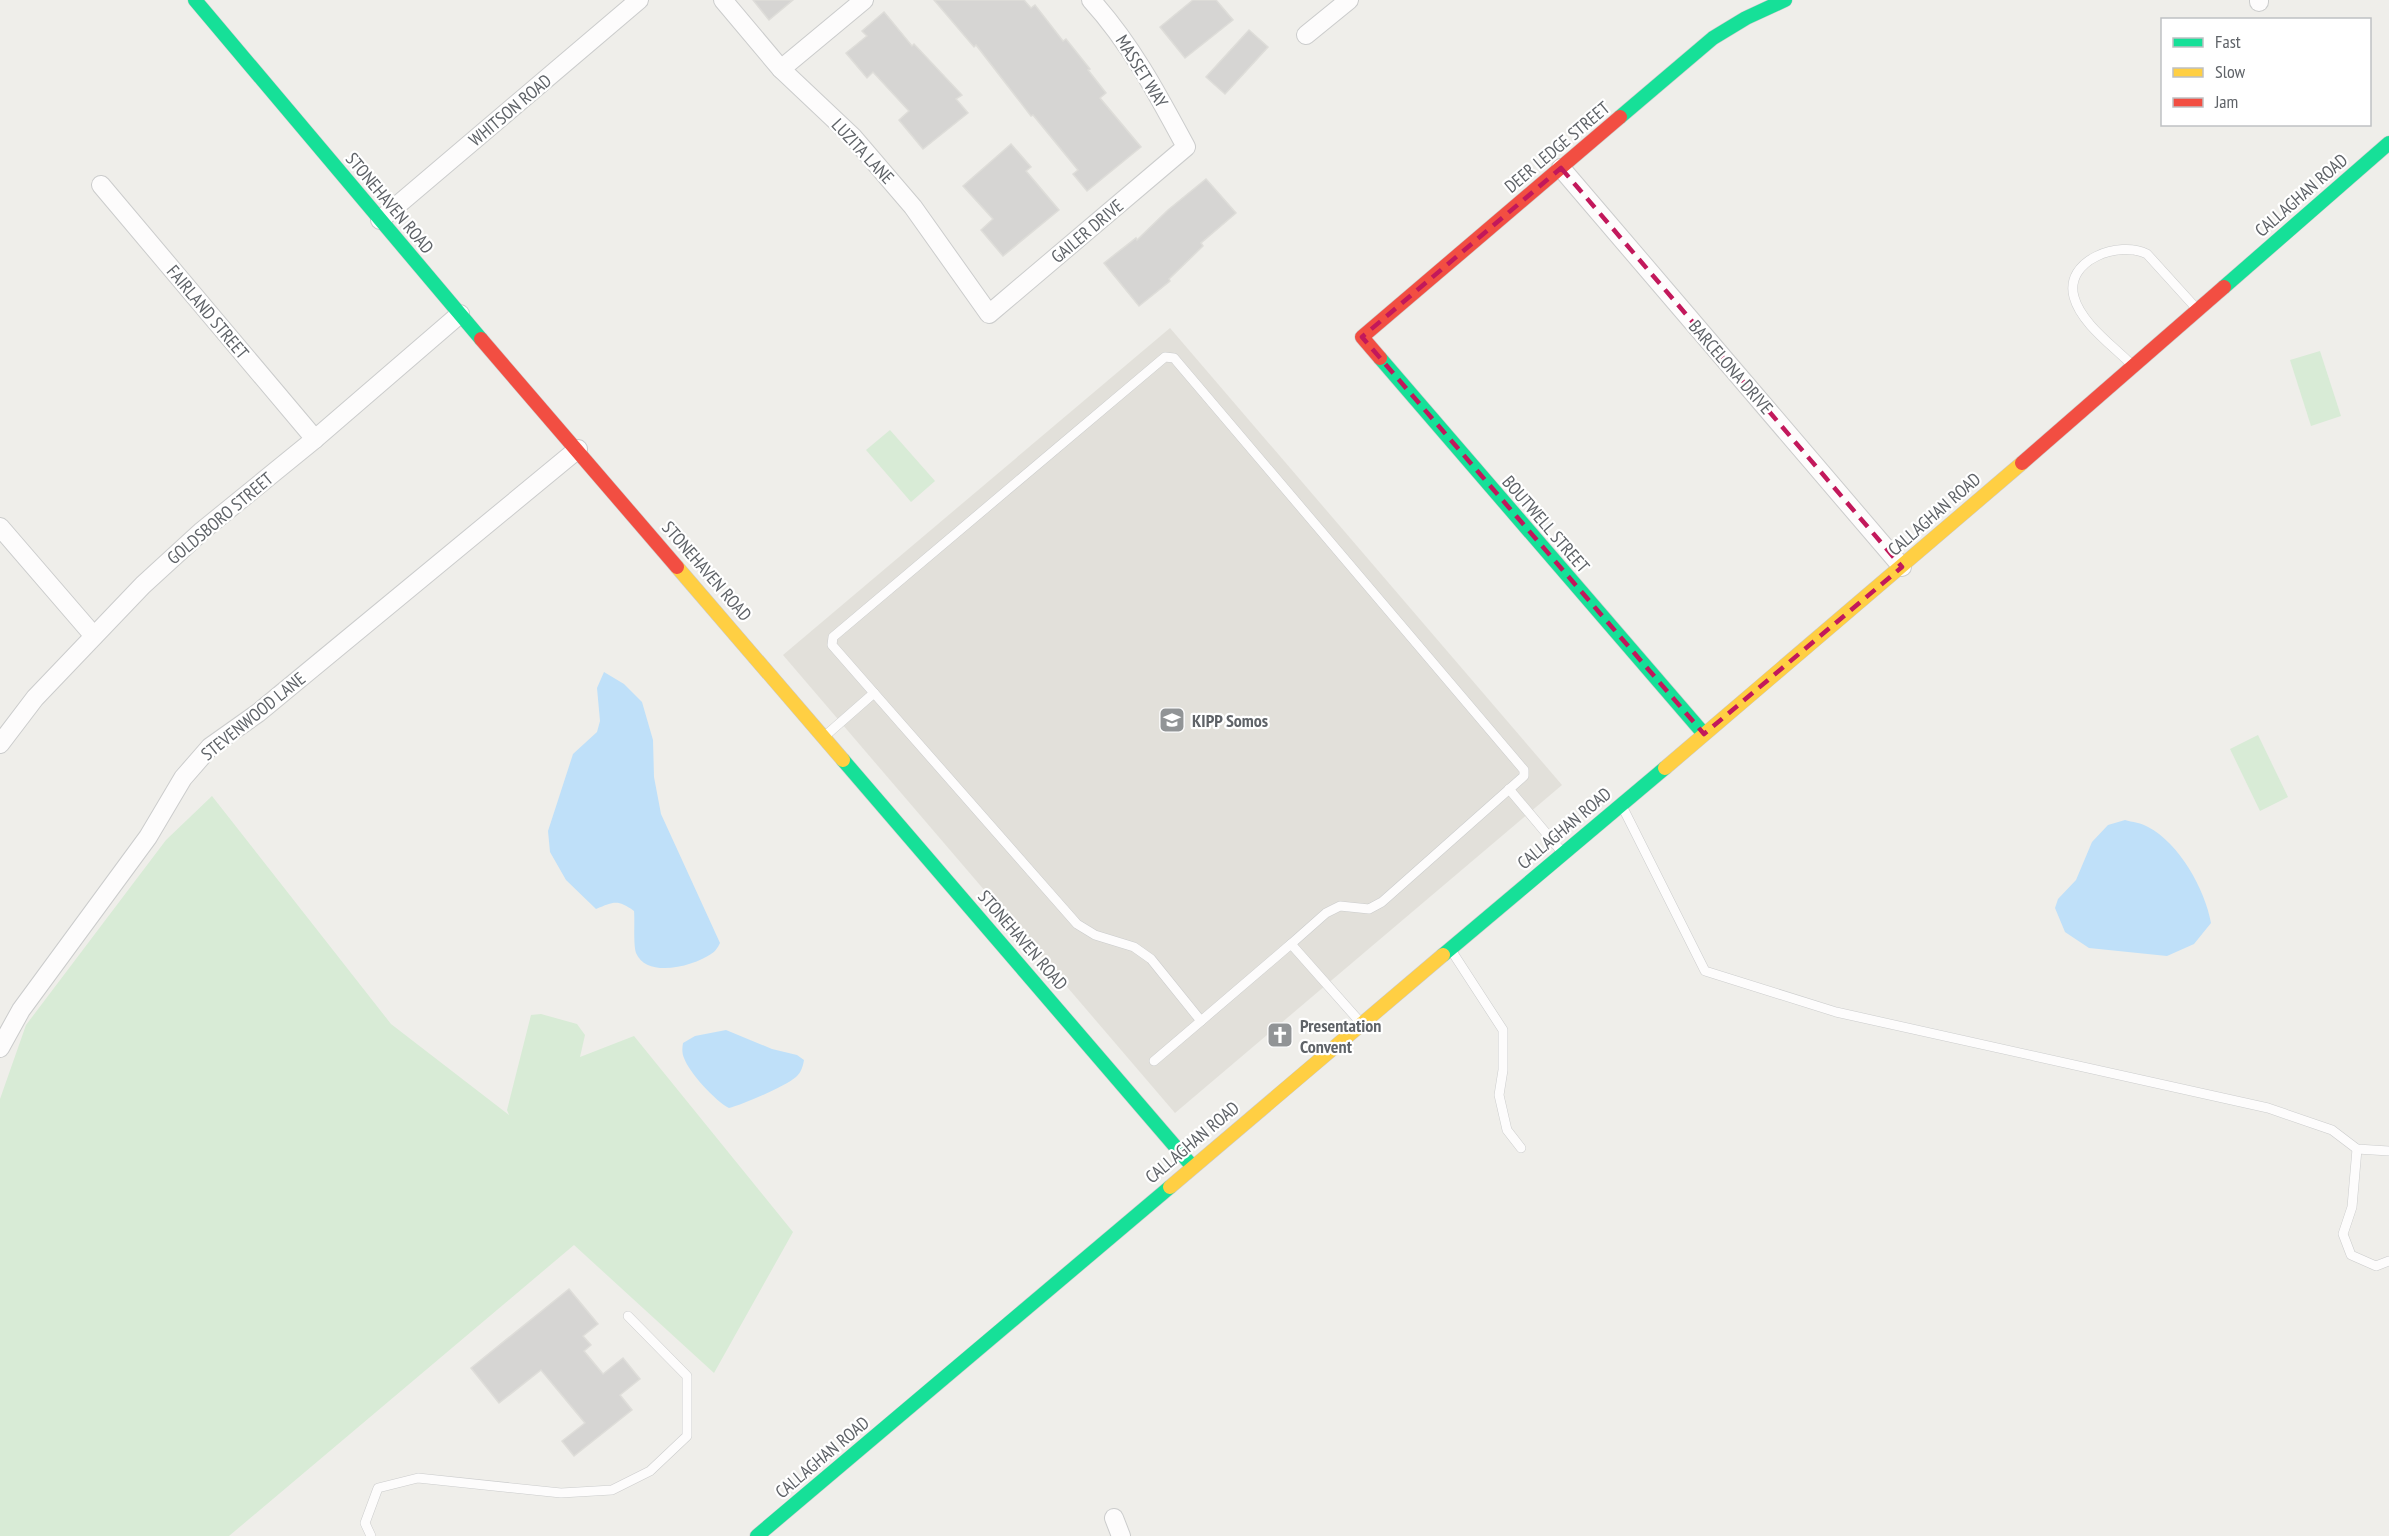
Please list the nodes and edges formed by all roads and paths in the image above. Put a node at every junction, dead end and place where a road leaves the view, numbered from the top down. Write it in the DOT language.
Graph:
graph roads {
  1 [pos="195,0"];
  2 [pos="639,0"];
  3 [pos="723,0"];
  4 [pos="864,0"];
  5 [pos="1091,0"];
  6 [pos="1349,0"];
  7 [pos="1785,0"];
  8 [pos="1306,35"];
  9 [pos="781,69"];
  10 [pos="2389,142"];
  11 [pos="1186,147"];
  12 [pos="1561,168"];
  13 [pos="101,185"];
  14 [pos="380,220"];
  15 [pos="2197,310"];
  16 [pos="460,314"];
  17 [pos="989,314"];
  18 [pos="1362,337"];
  19 [pos="2133,366"];
  20 [pos="315,439"];
  21 [pos="578,449"];
  22 [pos="0,527"];
  23 [pos="1902,567"];
  24 [pos="94,636"];
  25 [pos="874,693"];
  26 [pos="1704,734"];
  27 [pos="825,736"];
  28 [pos="0,744"];
  29 [pos="1509,789"];
  30 [pos="1621,804"];
  31 [pos="1563,853"];
  32 [pos="1291,944"];
  33 [pos="1450,948"];
  34 [pos="1201,1021"];
  35 [pos="1360,1023"];
  36 [pos="0,1048"];
  37 [pos="1154,1061"];
  38 [pos="1521,1148"];
  39 [pos="2357,1149"];
  40 [pos="2389,1151"];
  41 [pos="1192,1166"];
  42 [pos="2389,1261"];
  43 [pos="628,1316"];
  44 [pos="1114,1518"];
  45 [pos="371,1536"];
  46 [pos="757,1536"];
  47 [pos="1120,1536"];
  1 -- 14 [label="street, STONEHAVEN ROAD"];
  2 -- 14 [label="street, WHITSON ROAD"];
  3 -- 9 [label="street, LUZITA LANE"];
  4 -- 9 [label="street"];
  5 -- 11 [label="street, MASSET WAY"];
  6 -- 8 [label="street"];
  7 -- 12 [label="street, DEER LEDGE STREET"];
  9 -- 17 [label="street, LUZITA LANE"];
  10 -- 15 [label="street, CALLAGHAN ROAD"];
  11 -- 17 [label="street, GAILER DRIVE"];
  12 -- 18 [label="street, DEER LEDGE STREET"];
  12 -- 23 [label="street, BARCELONA DRIVE"];
  13 -- 20 [label="street, FAIRLAND STREET"];
  14 -- 16 [label="street, STONEHAVEN ROAD"];
  15 -- 19 [label="street, CALLAGHAN ROAD"];
  15 -- 19 [label="lane"];
  16 -- 20 [label="street, GOLDSBORO STREET"];
  16 -- 21 [label="street, STONEHAVEN ROAD"];
  18 -- 26 [label="street, BOUTWELL STREET"];
  19 -- 23 [label="street, CALLAGHAN ROAD"];
  20 -- 24 [label="street, GOLDSBORO STREET"];
  21 -- 27 [label="street, STONEHAVEN ROAD"];
  21 -- 36 [label="street, STEVENWOOD LANE"];
  22 -- 24 [label="street"];
  23 -- 26 [label="street, CALLAGHAN ROAD"];
  24 -- 28 [label="street, GOLDSBORO STREET"];
  25 -- 27 [label="lane"];
  25 -- 29 [label="lane"];
  25 -- 34 [label="lane"];
  26 -- 30 [label="street, CALLAGHAN ROAD"];
  27 -- 41 [label="street, STONEHAVEN ROAD"];
  29 -- 31 [label="lane"];
  29 -- 32 [label="lane"];
  30 -- 31 [label="street, CALLAGHAN ROAD"];
  30 -- 39 [label="lane"];
  31 -- 33 [label="street, CALLAGHAN ROAD"];
  32 -- 34 [label="lane"];
  32 -- 35 [label="lane"];
  33 -- 35 [label="street, CALLAGHAN ROAD"];
  33 -- 38 [label="lane"];
  34 -- 37 [label="lane"];
  35 -- 41 [label="street, CALLAGHAN ROAD"];
  39 -- 40 [label="lane"];
  39 -- 42 [label="lane"];
  41 -- 46 [label="street, CALLAGHAN ROAD"];
  43 -- 45 [label="lane"];
  44 -- 47 [label="street"];
}
